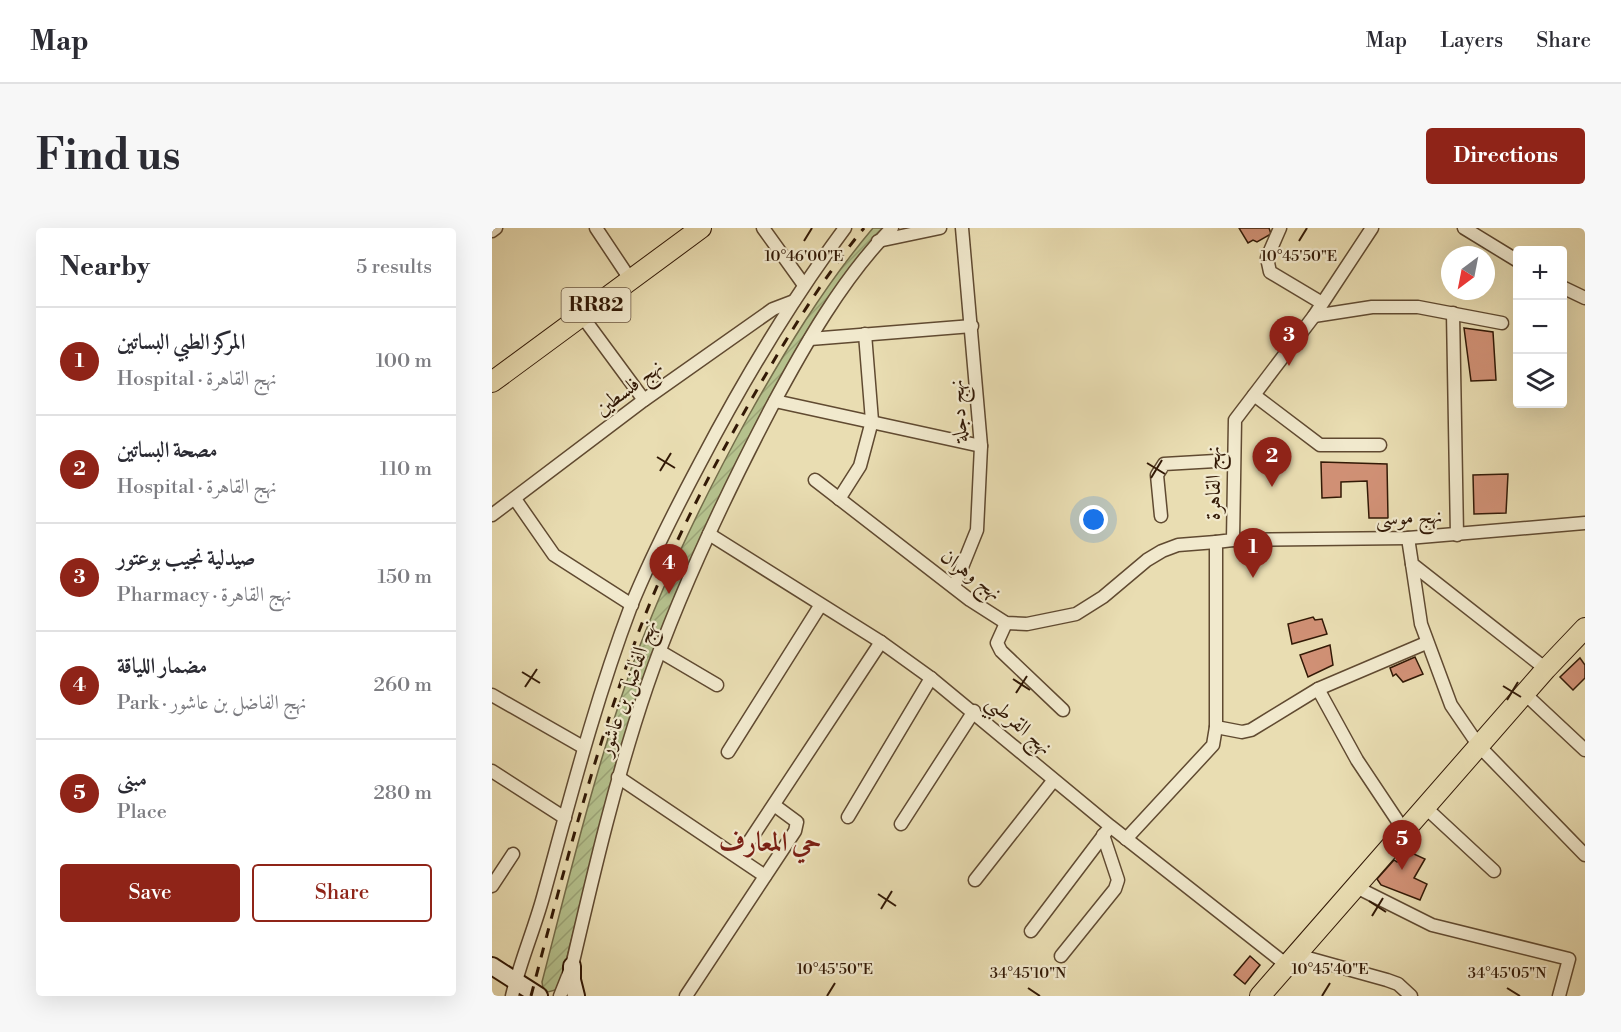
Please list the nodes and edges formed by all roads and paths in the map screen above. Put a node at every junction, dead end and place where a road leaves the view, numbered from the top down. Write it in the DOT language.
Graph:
graph roads {
  1 [pos="596,228"];
  2 [pos="701,228"];
  3 [pos="763,228"];
  4 [pos="845,228"];
  5 [pos="892,228"];
  6 [pos="940,228"];
  7 [pos="962,228"];
  8 [pos="1280,228"];
  9 [pos="1372,228"];
  10 [pos="1464,228"];
  11 [pos="878,241"];
  12 [pos="1513,258"];
  13 [pos="630,279"];
  14 [pos="804,285"];
  15 [pos="1567,289"];
  16 [pos="1585,298"];
  17 [pos="794,301"];
  18 [pos="1322,303"];
  19 [pos="1453,313"];
  20 [pos="582,316"];
  21 [pos="1314,316"];
  22 [pos="1502,323"];
  23 [pos="972,326"];
  24 [pos="865,334"];
  25 [pos="810,339"];
  26 [pos="492,382"];
  27 [pos="1254,395"];
  28 [pos="644,400"];
  29 [pos="775,401"];
  30 [pos="872,421"];
  31 [pos="1380,445"];
  32 [pos="981,446"];
  33 [pos="1233,460"];
  34 [pos="815,480"];
  35 [pos="515,499"];
  36 [pos="838,499"];
  37 [pos="492,515"];
  38 [pos="1161,516"];
  39 [pos="1585,523"];
  40 [pos="709,534"];
  41 [pos="1457,535"];
  42 [pos="1408,538"];
  43 [pos="1233,540"];
  44 [pos="1216,542"];
  45 [pos="1412,564"];
  46 [pos="954,587"];
  47 [pos="632,605"];
  48 [pos="820,606"];
  49 [pos="1005,623"];
  50 [pos="1582,637"];
  51 [pos="881,642"];
  52 [pos="1426,643"];
  53 [pos="661,652"];
  54 [pos="1546,669"];
  55 [pos="931,678"];
  56 [pos="717,685"];
  57 [pos="1318,689"];
  58 [pos="1525,694"];
  59 [pos="492,695"];
  60 [pos="1063,710"];
  61 [pos="974,711"];
  62 [pos="1216,727"];
  63 [pos="1479,746"];
  64 [pos="583,747"];
  65 [pos="1585,750"];
  66 [pos="728,752"];
  67 [pos="492,771"];
  68 [pos="618,777"];
  69 [pos="1053,780"];
  70 [pos="774,805"];
  71 [pos="1425,808"];
  72 [pos="848,817"];
  73 [pos="565,818"];
  74 [pos="902,824"];
  75 [pos="1107,831"];
  76 [pos="1405,832"];
  77 [pos="1126,839"];
  78 [pos="513,854"];
  79 [pos="1585,855"];
  80 [pos="739,857"];
  81 [pos="1494,871"];
  82 [pos="765,876"];
  83 [pos="975,880"];
  84 [pos="492,886"];
  85 [pos="1356,887"];
  86 [pos="1031,931"];
  87 [pos="1061,956"];
  88 [pos="1292,961"];
  89 [pos="492,966"];
  90 [pos="572,966"];
  91 [pos="514,988"];
  92 [pos="539,996"];
  93 [pos="560,996"];
  94 [pos="576,996"];
  95 [pos="686,996"];
  96 [pos="1260,996"];
  97 [pos="1411,996"];
  98 [pos="1559,996"];
  1 -- 13 [label="street"];
  2 -- 13 [label="main road, RR82"];
  3 -- 14 [label="street"];
  4 -- 14 [label="street"];
  5 -- 11 [label="street, نهج الفاضل بن عاشور"];
  6 -- 11 [label="street"];
  7 -- 23 [label="street, نهج دجلة"];
  8 -- 18 [label="street"];
  9 -- 18 [label="street, نهج القاهرة"];
  10 -- 12 [label="street"];
  11 -- 25 [label="street, نهج الفاضل بن عاشور"];
  13 -- 20 [label="main road, RR82"];
  14 -- 17 [label="street"];
  15 -- 16 [label="street"];
  17 -- 28 [label="street, نهج فلسطين"];
  17 -- 47 [label="street"];
  18 -- 21 [label="street, نهج القاهرة"];
  19 -- 21 [label="street"];
  19 -- 22 [label="street"];
  19 -- 41 [label="street"];
  20 -- 26 [label="main road, RR82"];
  20 -- 28 [label="street"];
  21 -- 27 [label="street, نهج القاهرة"];
  23 -- 24 [label="street"];
  23 -- 32 [label="street, نهج دجلة"];
  24 -- 25 [label="street"];
  24 -- 30 [label="street"];
  25 -- 29 [label="street, نهج الفاضل بن عاشور"];
  27 -- 31 [label="street"];
  27 -- 33 [label="street, نهج القاهرة"];
  28 -- 35 [label="street, نهج فلسطين"];
  29 -- 30 [label="street"];
  29 -- 40 [label="street, نهج الفاضل بن عاشور"];
  30 -- 32 [label="street"];
  30 -- 36 [label="street"];
  32 -- 46 [label="street, نهج دجلة"];
  33 -- 38 [label="street"];
  33 -- 43 [label="street, نهج القاهرة"];
  34 -- 36 [label="street, نهج وهران"];
  35 -- 37 [label="street, نهج فلسطين"];
  35 -- 47 [label="street"];
  36 -- 46 [label="street, نهج وهران"];
  39 -- 41 [label="street, نهج موسى"];
  40 -- 48 [label="street, نهج القرطبي"];
  40 -- 53 [label="street, نهج الفاضل بن عاشور"];
  41 -- 42 [label="street, نهج موسى"];
  42 -- 43 [label="street, نهج موسى"];
  42 -- 45 [label="street"];
  43 -- 44 [label="street, نهج القاهرة"];
  44 -- 49 [label="street, نهج وهران"];
  44 -- 62 [label="street, نهج القاهرة"];
  45 -- 52 [label="street"];
  45 -- 54 [label="street"];
  46 -- 49 [label="street, نهج وهران"];
  47 -- 64 [label="street"];
  48 -- 51 [label="street, نهج القرطبي"];
  48 -- 66 [label="street"];
  49 -- 60 [label="street"];
  50 -- 54 [label="main road"];
  51 -- 55 [label="street, نهج القرطبي"];
  51 -- 70 [label="street"];
  52 -- 57 [label="street"];
  52 -- 63 [label="street"];
  53 -- 56 [label="street"];
  53 -- 68 [label="street, نهج الفاضل بن عاشور"];
  54 -- 58 [label="main road"];
  55 -- 61 [label="street, نهج القرطبي"];
  55 -- 72 [label="street"];
  57 -- 62 [label="street"];
  57 -- 76 [label="street"];
  58 -- 63 [label="main road"];
  58 -- 65 [label="street"];
  59 -- 64 [label="street"];
  61 -- 69 [label="street, نهج القرطبي"];
  61 -- 74 [label="street"];
  62 -- 77 [label="street, نهج القاهرة"];
  63 -- 71 [label="main road"];
  63 -- 79 [label="street"];
  64 -- 73 [label="street"];
  67 -- 73 [label="street"];
  68 -- 80 [label="street"];
  68 -- 90 [label="street, نهج الفاضل بن عاشور"];
  69 -- 75 [label="street, نهج القرطبي"];
  69 -- 83 [label="street"];
  70 -- 80 [label="street"];
  70 -- 82 [label="street"];
  71 -- 76 [label="main road"];
  71 -- 81 [label="street"];
  73 -- 91 [label="street"];
  75 -- 77 [label="street, نهج القرطبي"];
  75 -- 86 [label="street"];
  75 -- 87 [label="street"];
  76 -- 85 [label="main road"];
  77 -- 88 [label="street, نهج القرطبي"];
  78 -- 84 [label="street"];
  80 -- 82 [label="street"];
  82 -- 95 [label="street"];
  85 -- 88 [label="main road"];
  85 -- 98 [label="street"];
  88 -- 96 [label="main road"];
  88 -- 97 [label="street"];
  89 -- 91 [label="main road"];
  90 -- 93 [label="street, نهج الفاضل بن عاشور"];
  90 -- 94 [label="main road"];
  91 -- 92 [label="main road"];
}
